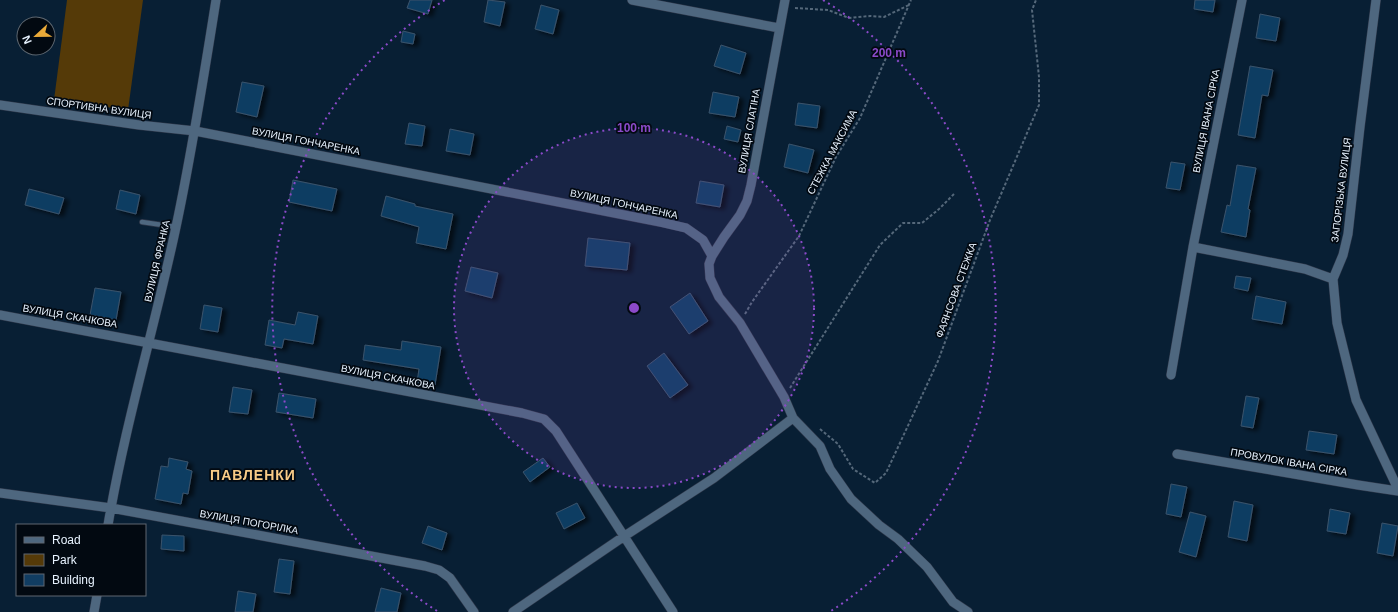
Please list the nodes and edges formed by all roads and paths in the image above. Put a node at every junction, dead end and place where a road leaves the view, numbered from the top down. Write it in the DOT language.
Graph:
graph roads {
  1 [pos="216,0"];
  2 [pos="632,0"];
  3 [pos="785,0"];
  4 [pos="911,0"];
  5 [pos="1036,0"];
  6 [pos="1242,0"];
  7 [pos="1376,0"];
  8 [pos="909,5"];
  9 [pos="782,13"];
  10 [pos="779,28"];
  11 [pos="0,105"];
  12 [pos="195,131"];
  13 [pos="954,194"];
  14 [pos="142,222"];
  15 [pos="176,227"];
  16 [pos="1193,247"];
  17 [pos="712,256"];
  18 [pos="1333,279"];
  19 [pos="0,315"];
  20 [pos="740,324"];
  21 [pos="150,342"];
  22 [pos="1171,375"];
  23 [pos="784,397"];
  24 [pos="793,418"];
  25 [pos="801,427"];
  26 [pos="1177,454"];
  27 [pos="1398,490"];
  28 [pos="0,492"];
  29 [pos="111,508"];
  30 [pos="108,524"];
  31 [pos="623,537"];
  32 [pos="97,596"];
  33 [pos="953,602"];
  34 [pos="94,612"];
  35 [pos="474,612"];
  36 [pos="513,612"];
  37 [pos="672,612"];
  38 [pos="951,612"];
  39 [pos="968,612"];
  1 -- 12 [label="street, ВУЛИЦЯ ФРАНКА"];
  2 -- 10 [label="street"];
  3 -- 9 [label="street, ВУЛИЦЯ СЛАТІНА"];
  4 -- 8 [label="path, СТЕЖКА МАКСИМА"];
  5 -- 25 [label="path, ФАЯНСОВА СТЕЖКА"];
  6 -- 16 [label="street, ВУЛИЦЯ ІВАНА СІРКА"];
  7 -- 18 [label="street, ЗАПОРІЗЬКА ВУЛИЦЯ"];
  8 -- 9 [label="path"];
  8 -- 20 [label="path, СТЕЖКА МАКСИМА"];
  9 -- 10 [label="street, ВУЛИЦЯ СЛАТІНА"];
  10 -- 17 [label="street, ВУЛИЦЯ СЛАТІНА"];
  11 -- 12 [label="street, СПОРТИВНА ВУЛИЦЯ"];
  12 -- 15 [label="street, ВУЛИЦЯ ФРАНКА"];
  12 -- 17 [label="street, ВУЛИЦЯ ГОНЧАРЕНКА"];
  13 -- 23 [label="path"];
  14 -- 15 [label="lane"];
  15 -- 21 [label="street, ВУЛИЦЯ ФРАНКА"];
  16 -- 18 [label="street"];
  16 -- 22 [label="street, ВУЛИЦЯ ІВАНА СІРКА"];
  17 -- 20 [label="street"];
  18 -- 27 [label="street, ЗАПОРІЗЬКА ВУЛИЦЯ"];
  19 -- 21 [label="street, ВУЛИЦЯ СКАЧКОВА"];
  20 -- 23 [label="street"];
  21 -- 29 [label="street, ВУЛИЦЯ ФРАНКА"];
  21 -- 31 [label="street, ВУЛИЦЯ СКАЧКОВА"];
  23 -- 24 [label="street"];
  24 -- 25 [label="street"];
  24 -- 31 [label="street"];
  25 -- 33 [label="street"];
  26 -- 27 [label="street, ПРОВУЛОК ІВАНА СІРКА"];
  28 -- 29 [label="street, ВУЛИЦЯ ПОГОРІЛКА"];
  29 -- 30 [label="street, ВУЛИЦЯ ФРАНКА"];
  29 -- 35 [label="street, ВУЛИЦЯ ПОГОРІЛКА"];
  31 -- 36 [label="street"];
  31 -- 37 [label="street, ВУЛИЦЯ СКАЧКОВА"];
  32 -- 34 [label="street"];
  33 -- 38 [label="street"];
  33 -- 39 [label="street"];
}
